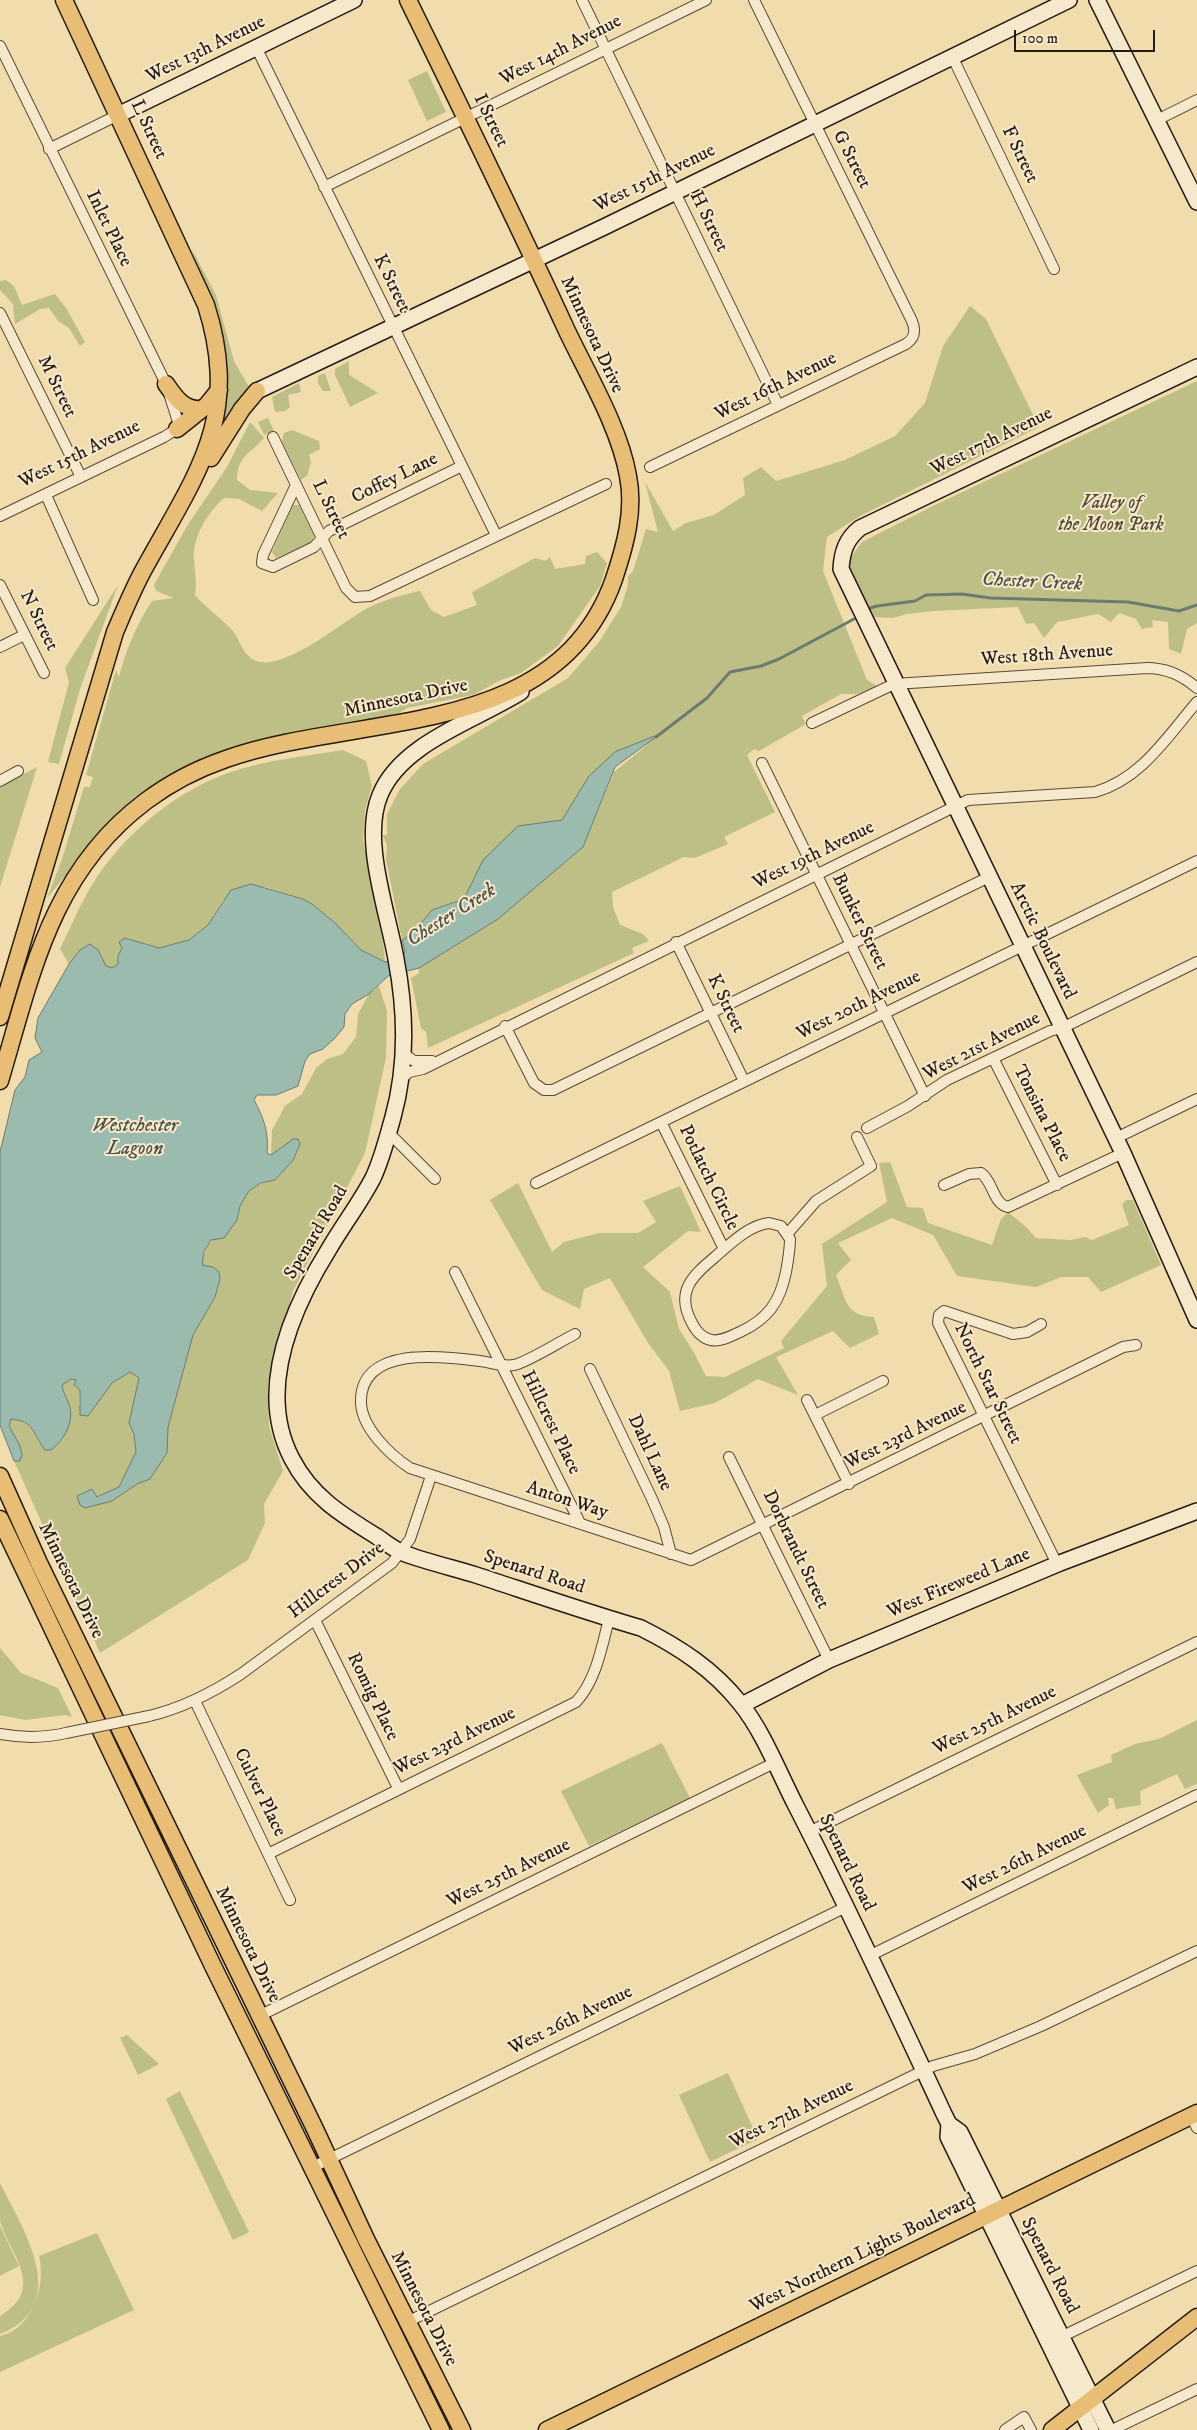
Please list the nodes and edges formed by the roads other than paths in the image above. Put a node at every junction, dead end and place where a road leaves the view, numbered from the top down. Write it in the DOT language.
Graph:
graph roads {
  1 [pos="64,0"];
  2 [pos="354,0"];
  3 [pos="408,0"];
  4 [pos="582,0"];
  5 [pos="706,0"];
  6 [pos="754,0"];
  7 [pos="1069,0"];
  8 [pos="1097,0"];
  9 [pos="0,46"];
  10 [pos="256,47"];
  11 [pos="606,48"];
  12 [pos="952,56"];
  13 [pos="1197,100"];
  14 [pos="118,114"];
  15 [pos="466,118"];
  16 [pos="1158,120"];
  17 [pos="813,124"];
  18 [pos="49,149"];
  19 [pos="324,187"];
  20 [pos="674,193"];
  21 [pos="1197,202"];
  22 [pos="534,260"];
  23 [pos="1054,269"];
  24 [pos="0,313"];
  25 [pos="393,327"];
  26 [pos="914,335"];
  27 [pos="1197,367"];
  28 [pos="166,384"];
  29 [pos="219,390"];
  30 [pos="257,391"];
  31 [pos="778,405"];
  32 [pos="202,409"];
  33 [pos="177,429"];
  34 [pos="273,437"];
  35 [pos="462,466"];
  36 [pos="650,467"];
  37 [pos="81,477"];
  38 [pos="606,484"];
  39 [pos="296,486"];
  40 [pos="46,495"];
  41 [pos="179,506"];
  42 [pos="0,516"];
  43 [pos="496,535"];
  44 [pos="322,539"];
  45 [pos="845,581"];
  46 [pos="0,585"];
  47 [pos="93,600"];
  48 [pos="24,635"];
  49 [pos="0,647"];
  50 [pos="547,670"];
  51 [pos="44,673"];
  52 [pos="894,684"];
  53 [pos="1197,688"];
  54 [pos="1197,702"];
  55 [pos="812,723"];
  56 [pos="762,763"];
  57 [pos="18,771"];
  58 [pos="0,781"];
  59 [pos="954,806"];
  60 [pos="1197,861"];
  61 [pos="816,874"];
  62 [pos="988,877"];
  63 [pos="24,933"];
  64 [pos="676,942"];
  65 [pos="851,945"];
  66 [pos="1022,947"];
  67 [pos="1197,962"];
  68 [pos="0,991"];
  69 [pos="710,1013"];
  70 [pos="884,1013"];
  71 [pos="0,1017"];
  72 [pos="506,1026"];
  73 [pos="1062,1028"];
  74 [pos="403,1053"];
  75 [pos="993,1058"];
  76 [pos="436,1060"];
  77 [pos="0,1081"];
  78 [pos="399,1081"];
  79 [pos="744,1081"];
  80 [pos="925,1096"];
  81 [pos="1197,1099"];
  82 [pos="662,1122"];
  83 [pos="867,1128"];
  84 [pos="389,1133"];
  85 [pos="857,1137"];
  86 [pos="1116,1138"];
  87 [pos="1123,1153"];
  88 [pos="436,1179"];
  89 [pos="536,1183"];
  90 [pos="944,1185"];
  91 [pos="1057,1185"];
  92 [pos="788,1233"];
  93 [pos="724,1249"];
  94 [pos="456,1272"];
  95 [pos="1197,1320"];
  96 [pos="1040,1324"];
  97 [pos="575,1334"];
  98 [pos="1136,1345"];
  99 [pos="502,1364"];
  100 [pos="590,1369"];
  101 [pos="883,1381"];
  102 [pos="808,1400"];
  103 [pos="815,1415"];
  104 [pos="984,1417"];
  105 [pos="729,1457"];
  106 [pos="0,1476"];
  107 [pos="431,1476"];
  108 [pos="849,1484"];
  109 [pos="1197,1511"];
  110 [pos="0,1519"];
  111 [pos="580,1524"];
  112 [pos="764,1526"];
  113 [pos="402,1552"];
  114 [pos="671,1554"];
  115 [pos="691,1560"];
  116 [pos="1057,1564"];
  117 [pos="610,1619"];
  118 [pos="315,1620"];
  119 [pos="1197,1642"];
  120 [pos="829,1660"];
  121 [pos="195,1701"];
  122 [pos="742,1705"];
  123 [pos="0,1734"];
  124 [pos="774,1763"];
  125 [pos="398,1788"];
  126 [pos="1197,1795"];
  127 [pos="809,1832"];
  128 [pos="268,1854"];
  129 [pos="290,1900"];
  130 [pos="846,1907"];
  131 [pos="1197,1950"];
  132 [pos="869,1956"];
  133 [pos="259,2016"];
  134 [pos="924,2071"];
  135 [pos="1195,2119"];
  136 [pos="329,2159"];
  137 [pos="313,2167"];
  138 [pos="992,2213"];
  139 [pos="1197,2271"];
  140 [pos="1197,2317"];
  141 [pos="407,2322"];
  142 [pos="1062,2336"];
  143 [pos="1197,2389"];
  144 [pos="1086,2404"];
  145 [pos="441,2430"];
  146 [pos="462,2430"];
  147 [pos="547,2430"];
  148 [pos="1005,2430"];
  149 [pos="1031,2430"];
  150 [pos="1052,2430"];
  151 [pos="1091,2430"];
  152 [pos="1108,2430"];
  153 [pos="1112,2430"];
  1 -- 14 [label="main road, L Street"];
  2 -- 10 [label="main road, West 13th Avenue"];
  3 -- 15 [label="main road, I Street"];
  4 -- 11 [label="street, H Street"];
  5 -- 11 [label="street, West 14th Avenue"];
  6 -- 17 [label="street, G Street"];
  7 -- 12 [label="main road, West 15th Avenue"];
  8 -- 16 [label="main road"];
  9 -- 18 [label="street, Inlet Place"];
  10 -- 14 [label="main road, West 13th Avenue"];
  10 -- 19 [label="street, K Street"];
  11 -- 15 [label="street, West 14th Avenue"];
  11 -- 20 [label="street, H Street"];
  12 -- 17 [label="main road, West 15th Avenue"];
  12 -- 23 [label="street, F Street"];
  13 -- 16 [label="street"];
  14 -- 18 [label="street, West 13th Avenue"];
  14 -- 29 [label="main road, L Street"];
  15 -- 19 [label="street, West 14th Avenue"];
  15 -- 22 [label="main road, I Street"];
  16 -- 21 [label="main road"];
  17 -- 20 [label="main road, West 15th Avenue"];
  17 -- 26 [label="street, G Street"];
  18 -- 28 [label="street, Inlet Place"];
  19 -- 25 [label="street, K Street"];
  20 -- 22 [label="main road, West 15th Avenue"];
  20 -- 31 [label="street, H Street"];
  22 -- 25 [label="main road, West 15th Avenue"];
  22 -- 50 [label="main road, Minnesota Drive"];
  24 -- 37 [label="street, M Street"];
  25 -- 30 [label="main road, West 15th Avenue"];
  25 -- 35 [label="street, K Street"];
  26 -- 31 [label="street, West 16th Avenue"];
  27 -- 45 [label="main road, West 17th Avenue"];
  28 -- 32 [label="main road"];
  28 -- 33 [label="street, Inlet Place"];
  29 -- 32 [label="main road"];
  29 -- 41 [label="main road"];
  30 -- 41 [label="main road"];
  31 -- 36 [label="street, West 16th Avenue"];
  32 -- 33 [label="main road"];
  33 -- 37 [label="street, West 15th Avenue"];
  34 -- 39 [label="street, L Street"];
  35 -- 43 [label="street, K Street"];
  35 -- 44 [label="street, Coffey Lane"];
  37 -- 40 [label="street, West 15th Avenue"];
  38 -- 43 [label="street"];
  39 -- 44 [label="street, L Street"];
  39 -- 44 [label="street, Coffey Lane"];
  40 -- 42 [label="street, West 15th Avenue"];
  40 -- 47 [label="street"];
  41 -- 63 [label="main road"];
  43 -- 44 [label="street, L Street"];
  45 -- 52 [label="main road, Arctic Boulevard"];
  46 -- 48 [label="street, N Street"];
  48 -- 49 [label="street"];
  48 -- 51 [label="street, N Street"];
  50 -- 74 [label="main road, Spenard Road"];
  50 -- 77 [label="main road, Minnesota Drive"];
  52 -- 53 [label="street, West 18th Avenue"];
  52 -- 55 [label="street"];
  52 -- 59 [label="main road, Arctic Boulevard"];
  54 -- 59 [label="street, West 19th Avenue"];
  56 -- 61 [label="street, Bunker Street"];
  57 -- 58 [label="street"];
  59 -- 61 [label="street, West 19th Avenue"];
  59 -- 62 [label="main road, Arctic Boulevard"];
  60 -- 66 [label="street, West 20th Avenue"];
  61 -- 64 [label="street, West 19th Avenue"];
  61 -- 65 [label="street, Bunker Street"];
  62 -- 65 [label="street"];
  62 -- 66 [label="main road, Arctic Boulevard"];
  63 -- 68 [label="main road"];
  63 -- 71 [label="main road"];
  64 -- 69 [label="street, K Street"];
  64 -- 72 [label="street, West 19th Avenue"];
  65 -- 69 [label="street"];
  65 -- 70 [label="street, Bunker Street"];
  66 -- 70 [label="street, West 20th Avenue"];
  66 -- 73 [label="main road, Arctic Boulevard"];
  67 -- 73 [label="street, West 21st Avenue"];
  69 -- 72 [label="street"];
  69 -- 79 [label="street, K Street"];
  70 -- 79 [label="street, West 20th Avenue"];
  70 -- 80 [label="street, Bunker Street"];
  72 -- 76 [label="street, West 19th Avenue"];
  73 -- 75 [label="street, West 21st Avenue"];
  73 -- 86 [label="main road, Arctic Boulevard"];
  74 -- 76 [label="street, West 19th Avenue"];
  74 -- 78 [label="main road, Spenard Road"];
  75 -- 80 [label="street, West 21st Avenue"];
  75 -- 91 [label="street, Tonsina Place"];
  76 -- 78 [label="street, West 19th Avenue"];
  78 -- 84 [label="main road, Spenard Road"];
  79 -- 82 [label="street, West 20th Avenue"];
  80 -- 83 [label="street, West 21st Avenue"];
  81 -- 86 [label="street"];
  82 -- 89 [label="street, West 20th Avenue"];
  82 -- 93 [label="street, Potlatch Circle"];
  84 -- 88 [label="street"];
  84 -- 113 [label="main road, Spenard Road"];
  85 -- 92 [label="street"];
  86 -- 87 [label="main road, Arctic Boulevard"];
  87 -- 91 [label="street"];
  87 -- 95 [label="main road, Arctic Boulevard"];
  90 -- 91 [label="street"];
  92 -- 93 [label="street"];
  92 -- 93 [label="street"];
  94 -- 99 [label="street, Hillcrest Place"];
  96 -- 104 [label="street, North Star Street"];
  97 -- 99 [label="street"];
  98 -- 104 [label="street, West 23rd Avenue"];
  99 -- 107 [label="street"];
  99 -- 111 [label="street, Hillcrest Place"];
  100 -- 114 [label="street, Dahl Lane"];
  101 -- 103 [label="street"];
  102 -- 103 [label="street"];
  103 -- 108 [label="street"];
  104 -- 108 [label="street, West 23rd Avenue"];
  104 -- 116 [label="street, North Star Street"];
  105 -- 112 [label="street, Dorbrandt Street"];
  106 -- 133 [label="main road, Minnesota Drive"];
  107 -- 111 [label="street, Anton Way"];
  107 -- 113 [label="street, Hillcrest Drive"];
  108 -- 112 [label="street, West 23rd Avenue"];
  109 -- 116 [label="main road, West Fireweed Lane"];
  110 -- 137 [label="main road, Minnesota Drive"];
  111 -- 114 [label="street, Anton Way"];
  112 -- 115 [label="street, West 23rd Avenue"];
  112 -- 120 [label="street, Dorbrandt Street"];
  113 -- 117 [label="main road, Spenard Road"];
  113 -- 118 [label="street, Hillcrest Drive"];
  114 -- 115 [label="street, Anton Way"];
  116 -- 120 [label="main road, West Fireweed Lane"];
  117 -- 122 [label="main road, Spenard Road"];
  117 -- 125 [label="street, West 23rd Avenue"];
  118 -- 121 [label="street, Hillcrest Drive"];
  118 -- 125 [label="street, Romig Place"];
  119 -- 127 [label="street, West 25th Avenue"];
  120 -- 122 [label="main road, West Fireweed Lane"];
  121 -- 123 [label="street, Hillcrest Drive, bridge"];
  121 -- 128 [label="street, Culver Place"];
  122 -- 124 [label="main road, Spenard Road"];
  124 -- 127 [label="main road, Spenard Road"];
  124 -- 133 [label="street, West 25th Avenue"];
  125 -- 128 [label="street, West 23rd Avenue"];
  126 -- 132 [label="street, West 26th Avenue"];
  127 -- 130 [label="main road, Spenard Road"];
  128 -- 129 [label="street, Culver Place"];
  130 -- 132 [label="main road, Spenard Road"];
  130 -- 136 [label="street, West 26th Avenue"];
  131 -- 134 [label="street, West 27th Avenue"];
  132 -- 134 [label="main road, Spenard Road"];
  133 -- 136 [label="main road, Minnesota Drive"];
  134 -- 138 [label="main road, Spenard Road"];
  134 -- 141 [label="street, West 27th Avenue"];
  135 -- 138 [label="main road, West Northern Lights Boulevard"];
  136 -- 137 [label="street, West 26th Avenue"];
  136 -- 141 [label="main road, Minnesota Drive"];
  137 -- 145 [label="main road, Minnesota Drive"];
  138 -- 142 [label="main road, Spenard Road"];
  138 -- 144 [label="main road, Spenard Road"];
  138 -- 147 [label="main road, West Northern Lights Boulevard"];
  139 -- 142 [label="street"];
  140 -- 144 [label="main road"];
  141 -- 146 [label="main road, Minnesota Drive"];
  142 -- 144 [label="main road, Spenard Road"];
  143 -- 153 [label="street"];
  144 -- 150 [label="main road"];
  144 -- 151 [label="main road, Spenard Road"];
  144 -- 152 [label="main road, Spenard Road"];
  148 -- 149 [label="street"];
}
